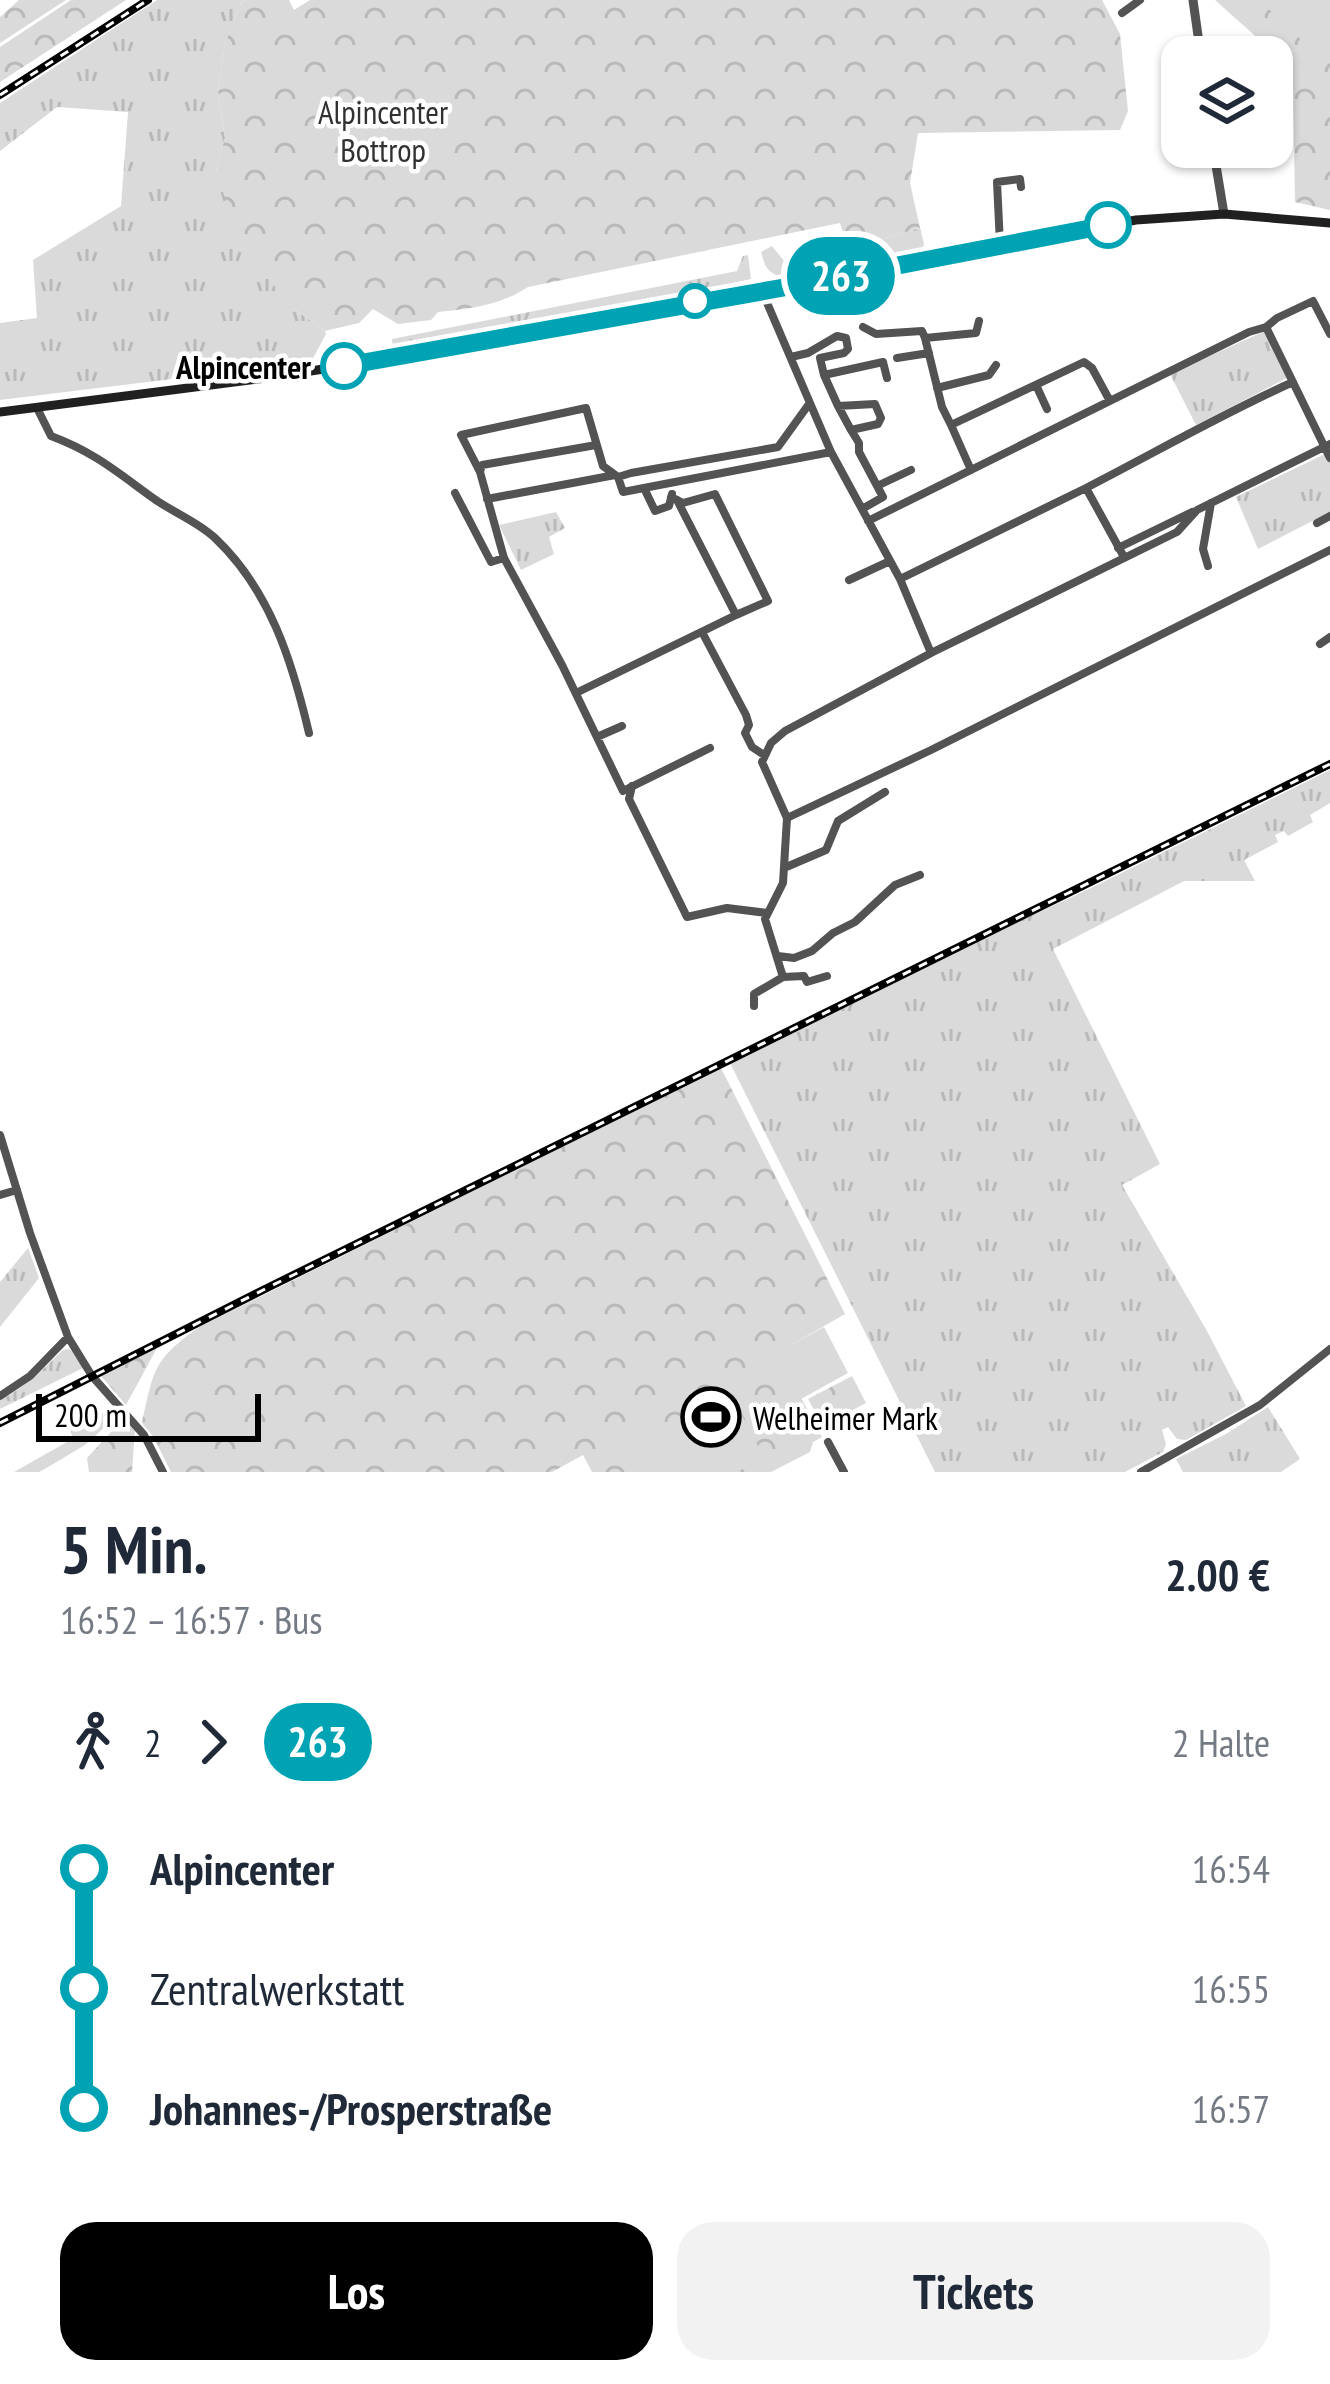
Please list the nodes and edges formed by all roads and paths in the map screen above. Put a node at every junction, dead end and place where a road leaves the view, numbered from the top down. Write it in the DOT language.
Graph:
graph roads {
  1 [pos="1140,0"];
  2 [pos="1192,0"];
  3 [pos="1122,13"];
  4 [pos="1198,36"];
  5 [pos="1216,168"];
  6 [pos="1021,187"];
  7 [pos="1224,214"];
  8 [pos="1330,223"];
  9 [pos="1000,244"];
  10 [pos="763,291"];
  11 [pos="979,321"];
  12 [pos="863,327"];
  13 [pos="1266,327"];
  14 [pos="1329,329"];
  15 [pos="926,338"];
  16 [pos="929,353"];
  17 [pos="791,356"];
  18 [pos="897,358"];
  19 [pos="996,365"];
  20 [pos="824,375"];
  21 [pos="887,378"];
  22 [pos="1293,382"];
  23 [pos="1036,385"];
  24 [pos="937,388"];
  25 [pos="1110,401"];
  26 [pos="810,403"];
  27 [pos="838,406"];
  28 [pos="37,408"];
  29 [pos="1046,409"];
  30 [pos="0,412"];
  31 [pos="951,425"];
  32 [pos="851,430"];
  33 [pos="596,445"];
  34 [pos="1327,446"];
  35 [pos="831,452"];
  36 [pos="1330,458"];
  37 [pos="911,470"];
  38 [pos="971,470"];
  39 [pos="480,472"];
  40 [pos="616,476"];
  41 [pos="675,482"];
  42 [pos="877,486"];
  43 [pos="644,488"];
  44 [pos="1087,488"];
  45 [pos="455,493"];
  46 [pos="487,499"];
  47 [pos="674,499"];
  48 [pos="1212,502"];
  49 [pos="862,508"];
  50 [pos="1197,509"];
  51 [pos="1330,516"];
  52 [pos="492,519"];
  53 [pos="868,520"];
  54 [pos="1317,523"];
  55 [pos="472,525"];
  56 [pos="1118,548"];
  57 [pos="1330,550"];
  58 [pos="504,557"];
  59 [pos="1124,558"];
  60 [pos="890,561"];
  61 [pos="1208,566"];
  62 [pos="900,579"];
  63 [pos="849,580"];
  64 [pos="736,615"];
  65 [pos="702,632"];
  66 [pos="1330,638"];
  67 [pos="1320,644"];
  68 [pos="938,650"];
  69 [pos="576,694"];
  70 [pos="622,726"];
  71 [pos="309,733"];
  72 [pos="597,737"];
  73 [pos="710,748"];
  74 [pos="764,755"];
  75 [pos="632,786"];
  76 [pos="885,792"];
  77 [pos="787,818"];
  78 [pos="784,868"];
  79 [pos="920,875"];
  80 [pos="767,913"];
  81 [pos="778,956"];
  82 [pos="827,976"];
  83 [pos="783,977"];
  84 [pos="754,1006"];
  85 [pos="0,1135"];
  86 [pos="16,1190"];
  87 [pos="0,1195"];
  88 [pos="68,1337"];
  89 [pos="1330,1349"];
  90 [pos="0,1396"];
  91 [pos="828,1442"];
  92 [pos="163,1472"];
  93 [pos="844,1472"];
  94 [pos="1141,1472"];
  1 -- 3 [label="street"];
  2 -- 4 [label="street"];
  5 -- 7 [label="street"];
  6 -- 9 [label="street"];
  7 -- 8 [label="main road"];
  7 -- 9 [label="main road"];
  9 -- 10 [label="main road"];
  10 -- 17 [label="street"];
  10 -- 28 [label="main road"];
  11 -- 15 [label="street"];
  12 -- 15 [label="street"];
  13 -- 14 [label="street"];
  13 -- 22 [label="street"];
  13 -- 25 [label="street"];
  15 -- 16 [label="street"];
  16 -- 18 [label="street"];
  16 -- 24 [label="street"];
  17 -- 20 [label="street"];
  17 -- 26 [label="street"];
  19 -- 24 [label="street"];
  20 -- 21 [label="street"];
  20 -- 27 [label="street"];
  22 -- 34 [label="street"];
  22 -- 44 [label="street"];
  23 -- 25 [label="street"];
  23 -- 29 [label="street"];
  23 -- 31 [label="street"];
  24 -- 31 [label="street"];
  25 -- 38 [label="street"];
  26 -- 35 [label="street"];
  26 -- 40 [label="street"];
  27 -- 32 [label="street"];
  27 -- 32 [label="street"];
  28 -- 30 [label="main road"];
  28 -- 71 [label="street"];
  31 -- 38 [label="street"];
  32 -- 42 [label="street"];
  33 -- 39 [label="street"];
  33 -- 39 [label="street"];
  33 -- 40 [label="street"];
  34 -- 36 [label="street"];
  34 -- 48 [label="street"];
  35 -- 41 [label="street"];
  35 -- 49 [label="street"];
  37 -- 42 [label="street"];
  38 -- 53 [label="street"];
  39 -- 46 [label="street"];
  40 -- 43 [label="street"];
  40 -- 46 [label="street"];
  41 -- 43 [label="street"];
  41 -- 47 [label="street"];
  42 -- 49 [label="street"];
  43 -- 47 [label="street"];
  44 -- 56 [label="street"];
  44 -- 62 [label="street"];
  45 -- 55 [label="street"];
  46 -- 52 [label="street"];
  47 -- 64 [label="street"];
  47 -- 64 [label="street"];
  48 -- 50 [label="street"];
  48 -- 61 [label="street"];
  49 -- 53 [label="street"];
  50 -- 56 [label="street"];
  50 -- 59 [label="street"];
  51 -- 54 [label="street"];
  52 -- 55 [label="street"];
  52 -- 58 [label="street"];
  53 -- 60 [label="street"];
  55 -- 58 [label="street"];
  56 -- 59 [label="street"];
  57 -- 77 [label="street"];
  58 -- 69 [label="street"];
  59 -- 68 [label="street"];
  60 -- 62 [label="street"];
  60 -- 63 [label="street"];
  62 -- 68 [label="street"];
  64 -- 65 [label="street"];
  65 -- 69 [label="street"];
  65 -- 74 [label="street"];
  66 -- 67 [label="street"];
  68 -- 74 [label="street"];
  69 -- 72 [label="street"];
  70 -- 72 [label="street"];
  72 -- 75 [label="street"];
  73 -- 75 [label="street"];
  74 -- 77 [label="street"];
  75 -- 80 [label="street"];
  76 -- 78 [label="street"];
  77 -- 78 [label="street"];
  78 -- 80 [label="street"];
  79 -- 81 [label="street"];
  80 -- 81 [label="street"];
  81 -- 83 [label="street"];
  82 -- 83 [label="street"];
  83 -- 84 [label="street"];
  85 -- 86 [label="street"];
  86 -- 87 [label="street"];
  86 -- 88 [label="street"];
  88 -- 90 [label="street"];
  88 -- 92 [label="street"];
  89 -- 94 [label="street"];
  91 -- 93 [label="street"];
}
